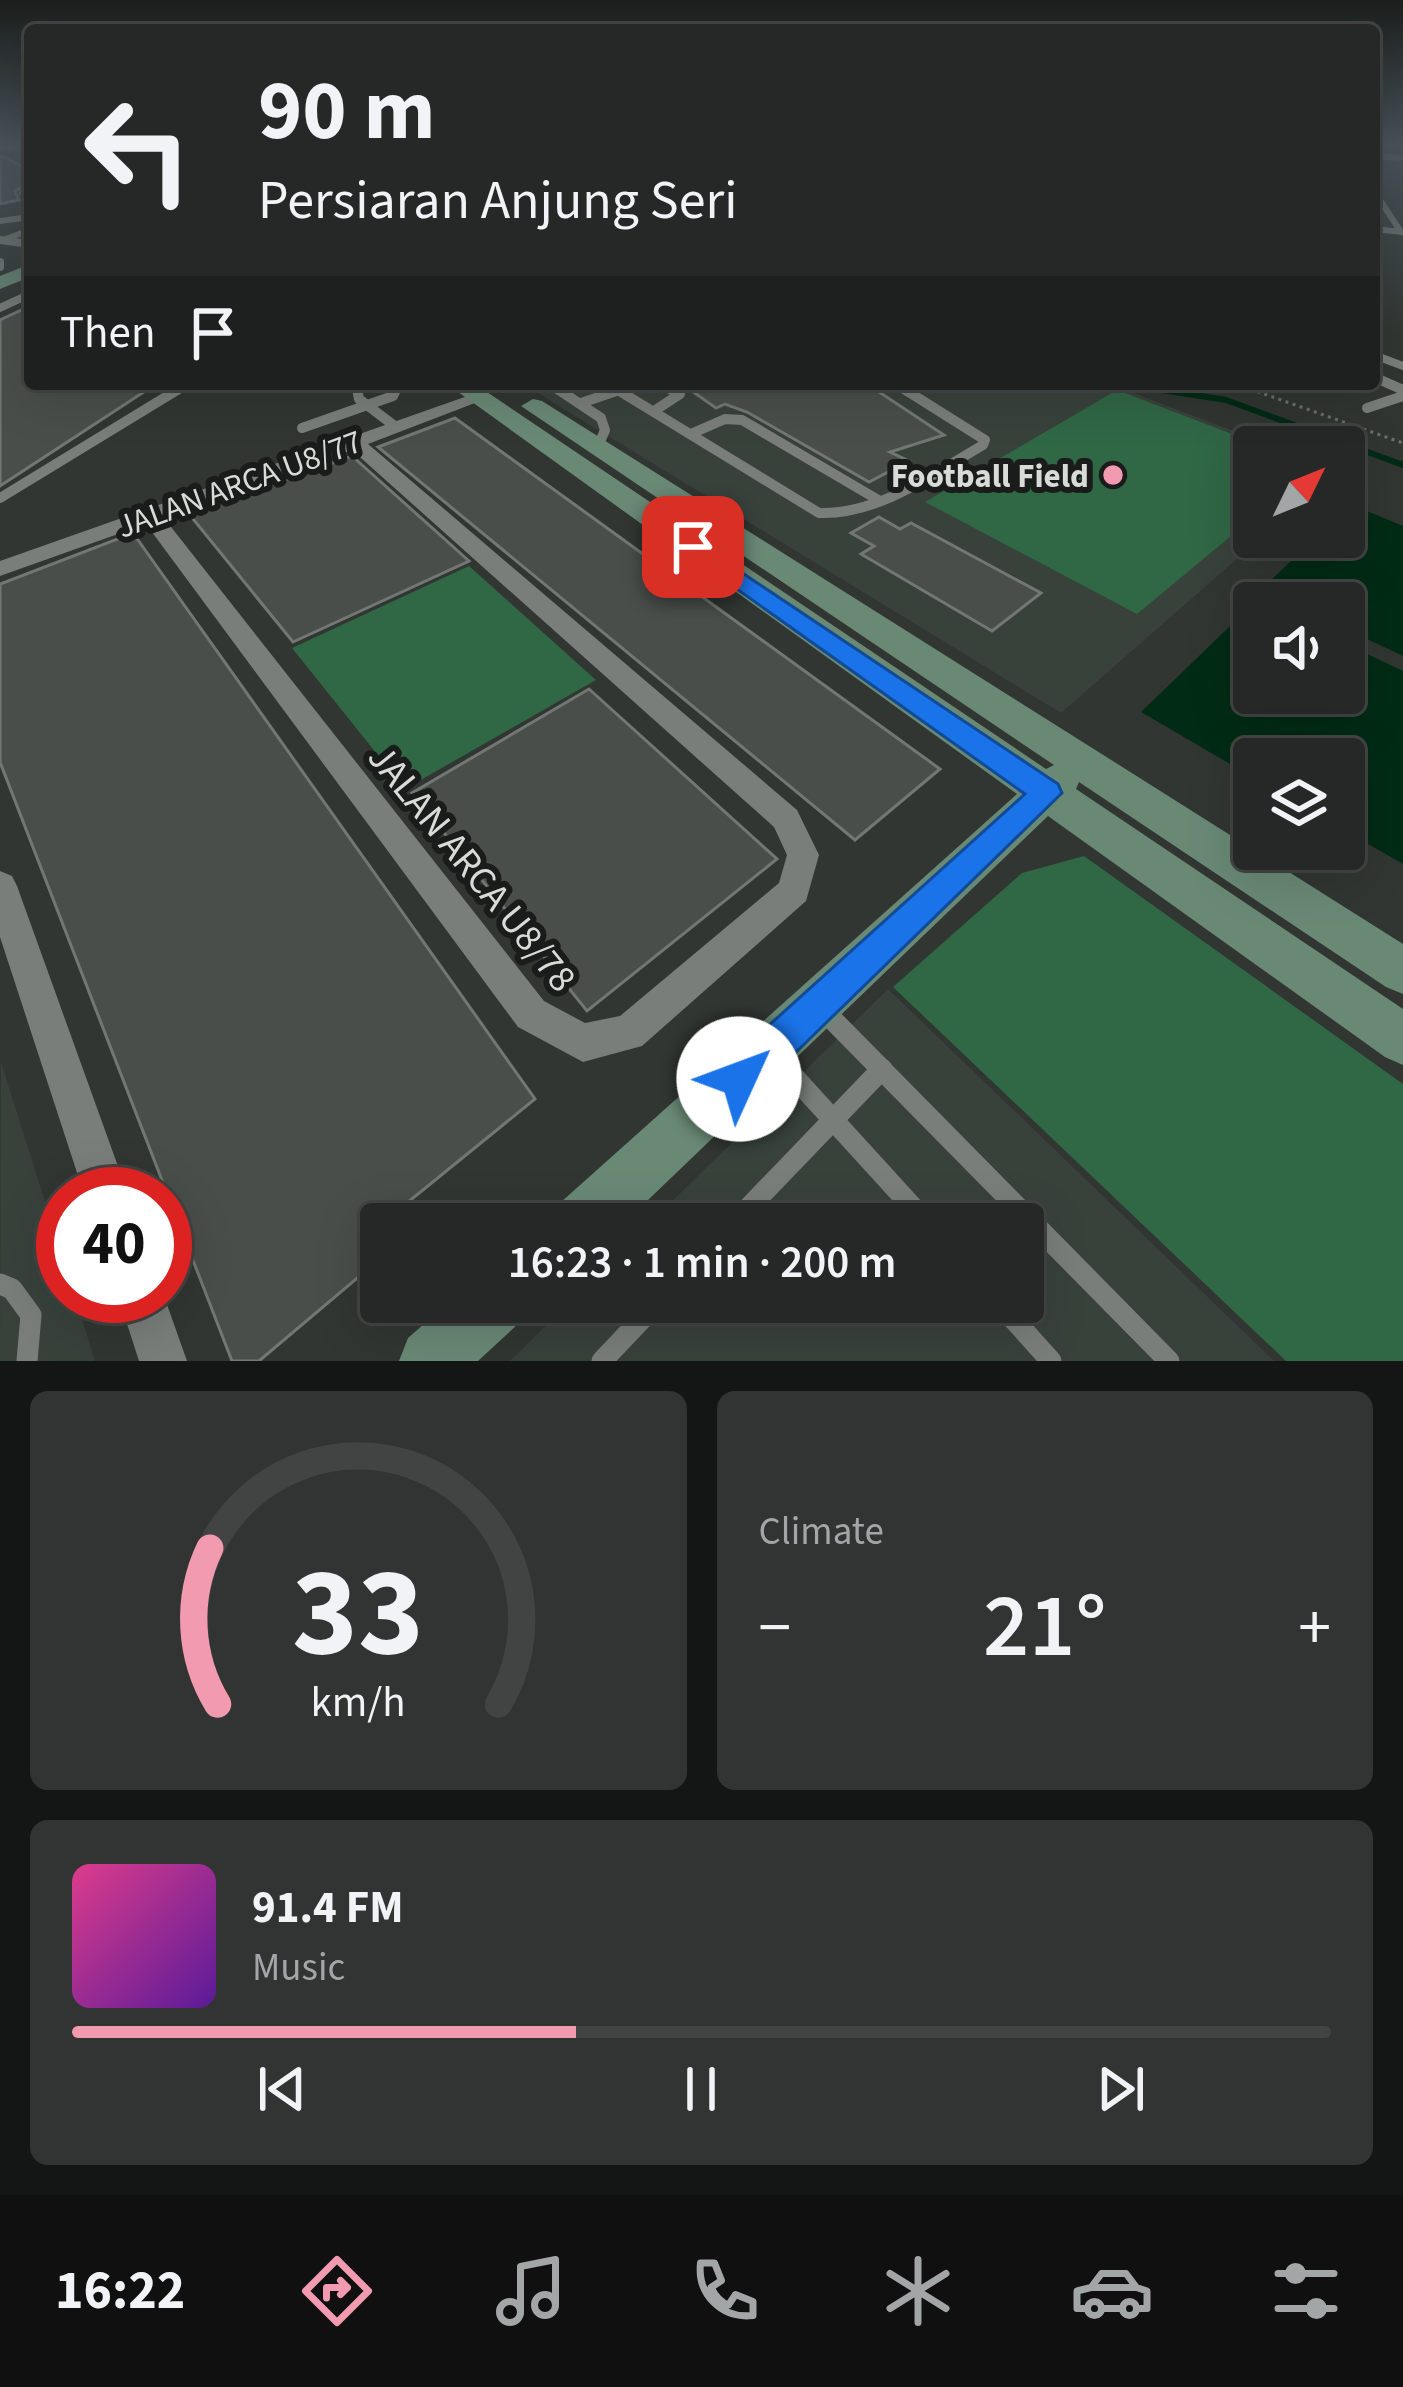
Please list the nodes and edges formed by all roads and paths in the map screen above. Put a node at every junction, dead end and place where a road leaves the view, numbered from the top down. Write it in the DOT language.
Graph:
graph roads {
  1 [pos="178,390"];
  2 [pos="357,390"];
  3 [pos="393,390"];
  4 [pos="477,390"];
  5 [pos="481,390"];
  6 [pos="481,390"];
  7 [pos="559,390"];
  8 [pos="608,390"];
  9 [pos="619,390"];
  10 [pos="672,390"];
  11 [pos="906,390"];
  12 [pos="1254,390"];
  13 [pos="1403,393"];
  14 [pos="580,403"];
  15 [pos="368,405"];
  16 [pos="1367,408"];
  17 [pos="654,411"];
  18 [pos="396,427"];
  19 [pos="302,428"];
  20 [pos="693,433"];
  21 [pos="354,442"];
  22 [pos="1403,443"];
  23 [pos="597,449"];
  24 [pos="0,498"];
  25 [pos="880,500"];
  26 [pos="150,515"];
  27 [pos="0,569"];
  28 [pos="1064,777"];
  29 [pos="0,886"];
  30 [pos="1403,970"];
  31 [pos="819,1005"];
  32 [pos="1403,1039"];
  33 [pos="770,1051"];
  34 [pos="882,1069"];
  35 [pos="833,1118"];
  36 [pos="97,1167"];
  37 [pos="604,1203"];
  38 [pos="753,1203"];
  39 [pos="909,1203"];
  40 [pos="0,1284"];
  41 [pos="150,1323"];
  42 [pos="473,1323"];
  43 [pos="638,1323"];
  44 [pos="1017,1323"];
  45 [pos="28,1361"];
  46 [pos="163,1361"];
  47 [pos="431,1361"];
  48 [pos="602,1361"];
  49 [pos="1052,1361"];
  50 [pos="1168,1361"];
  1 -- 24 [label="lane"];
  2 -- 15 [label="lane"];
  3 -- 15 [label="lane"];
  4 -- 18 [label="street, JALAN ARCA U8/77"];
  5 -- 23 [label="street"];
  6 -- 28 [label="street"];
  7 -- 14 [label="lane"];
  8 -- 14 [label="lane"];
  9 -- 17 [label="lane"];
  10 -- 17 [label="lane"];
  11 -- 25 [label="lane"];
  12 -- 22 [label="path"];
  13 -- 16 [label="lane"];
  14 -- 23 [label="lane"];
  15 -- 18 [label="lane"];
  15 -- 19 [label="lane"];
  17 -- 20 [label="lane"];
  18 -- 21 [label="street, JALAN ARCA U8/77"];
  20 -- 25 [label="lane"];
  20 -- 25 [label="lane"];
  21 -- 26 [label="street, JALAN ARCA U8/77"];
  21 -- 26 [label="street, JALAN ARCA U8/78"];
  23 -- 28 [label="street"];
  26 -- 27 [label="street, JALAN ARCA U8/77"];
  28 -- 30 [label="street"];
  28 -- 31 [label="street"];
  28 -- 32 [label="street"];
  29 -- 36 [label="street"];
  31 -- 33 [label="street"];
  31 -- 34 [label="lane"];
  33 -- 35 [label="lane"];
  33 -- 37 [label="street"];
  34 -- 35 [label="lane"];
  34 -- 50 [label="lane"];
  35 -- 38 [label="lane"];
  35 -- 39 [label="lane"];
  40 -- 45 [label="lane"];
  41 -- 46 [label="street"];
  42 -- 47 [label="street"];
  43 -- 48 [label="lane"];
  44 -- 49 [label="lane"];
}
